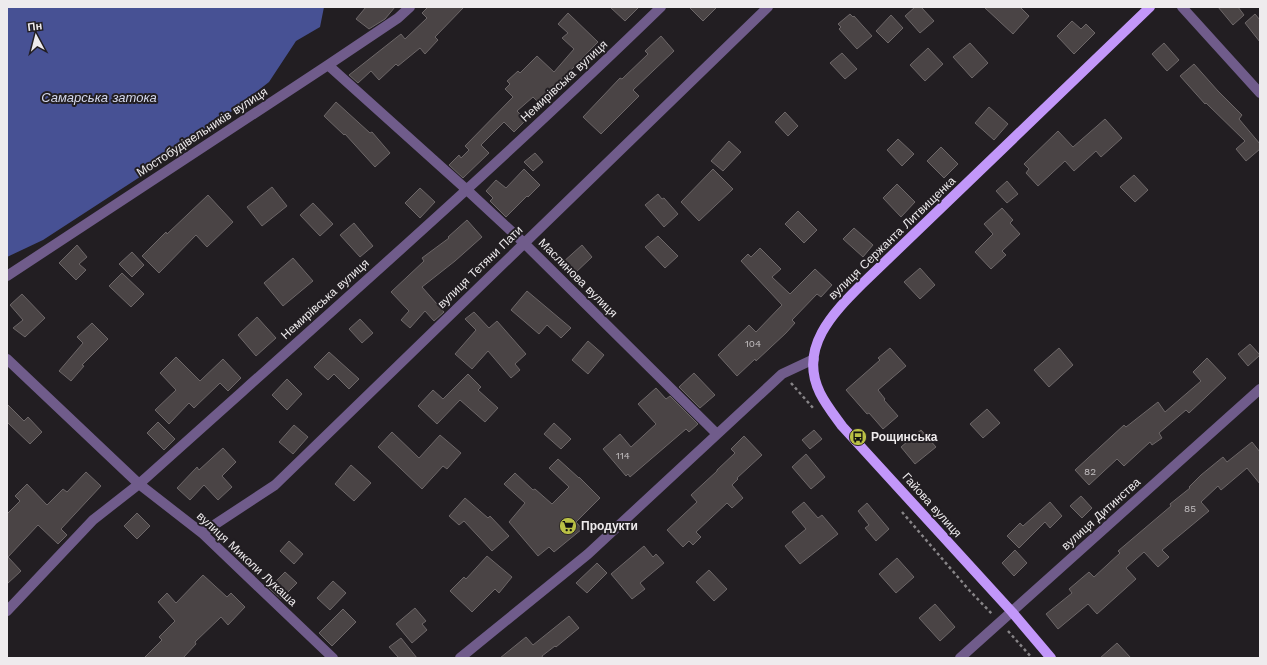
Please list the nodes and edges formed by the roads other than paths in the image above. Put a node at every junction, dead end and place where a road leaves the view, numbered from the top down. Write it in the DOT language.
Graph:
graph roads {
  1 [pos="410,7"];
  2 [pos="661,7"];
  3 [pos="768,7"];
  4 [pos="1150,7"];
  5 [pos="1182,7"];
  6 [pos="328,65"];
  7 [pos="1260,92"];
  8 [pos="467,190"];
  9 [pos="524,243"];
  10 [pos="7,276"];
  11 [pos="7,359"];
  12 [pos="814,359"];
  13 [pos="1260,390"];
  14 [pos="718,434"];
  15 [pos="139,484"];
  16 [pos="202,533"];
  17 [pos="7,611"];
  18 [pos="1012,612"];
  19 [pos="333,658"];
  20 [pos="460,658"];
  21 [pos="960,658"];
  22 [pos="1050,658"];
  1 -- 6 [label="street, Мостобудівельників вулиця"];
  2 -- 8 [label="street, Немирівська вулиця"];
  3 -- 9 [label="street, вулиця Тетяни Пати"];
  4 -- 12 [label="main road, вулиця Сержанта Литвищенка"];
  5 -- 7 [label="street"];
  6 -- 8 [label="street, Маслинова вулиця"];
  6 -- 10 [label="street, Мостобудівельників вулиця"];
  8 -- 9 [label="street, Маслинова вулиця"];
  8 -- 15 [label="street, Немирівська вулиця"];
  9 -- 14 [label="street, Маслинова вулиця"];
  9 -- 16 [label="street, вулиця Тетяни Пати"];
  11 -- 15 [label="street"];
  12 -- 14 [label="street"];
  12 -- 18 [label="main road, Гайова вулиця"];
  13 -- 18 [label="street, вулиця Дитинства"];
  14 -- 20 [label="street"];
  15 -- 16 [label="street, вулиця Миколи Лукаша"];
  15 -- 17 [label="street, Немирівська вулиця"];
  16 -- 19 [label="street, вулиця Миколи Лукаша"];
  18 -- 21 [label="street, вулиця Дитинства"];
  18 -- 22 [label="main road, Гайова вулиця"];
}
